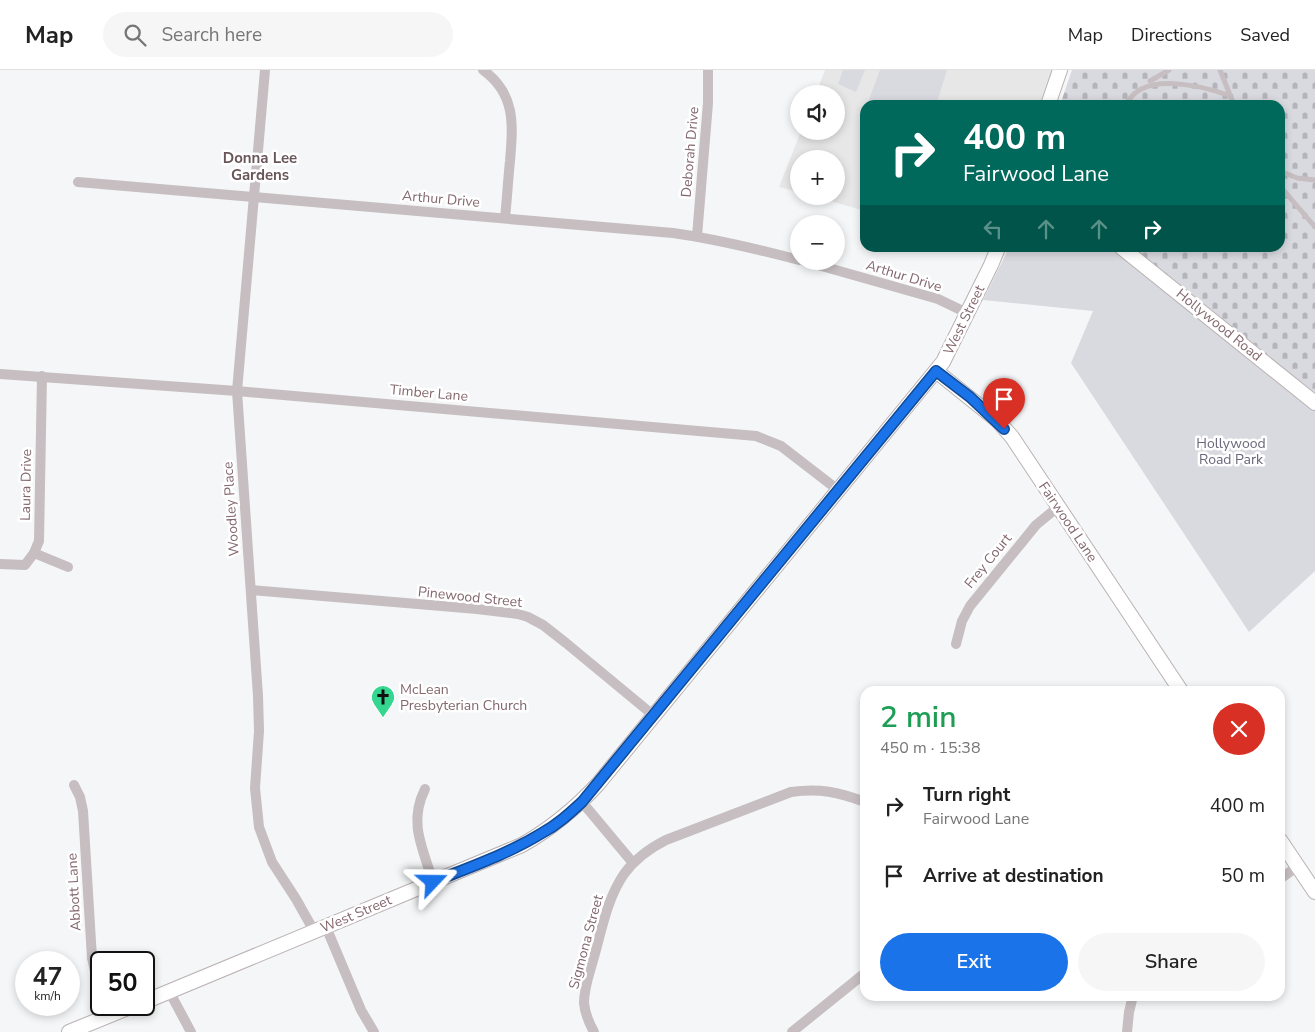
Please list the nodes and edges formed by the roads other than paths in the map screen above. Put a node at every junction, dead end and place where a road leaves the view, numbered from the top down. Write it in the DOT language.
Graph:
graph roads {
  1 [pos="265,70"];
  2 [pos="483,70"];
  3 [pos="708,70"];
  4 [pos="1060,70"];
  5 [pos="1169,70"];
  6 [pos="1220,70"];
  7 [pos="1141,87"];
  8 [pos="1231,96"];
  9 [pos="1050,100"];
  10 [pos="1127,100"];
  11 [pos="1232,100"];
  12 [pos="1285,173"];
  13 [pos="1315,180"];
  14 [pos="78,182"];
  15 [pos="1285,192"];
  16 [pos="254,197"];
  17 [pos="505,218"];
  18 [pos="1315,227"];
  19 [pos="697,236"];
  20 [pos="996,252"];
  21 [pos="1127,252"];
  22 [pos="790,258"];
  23 [pos="836,270"];
  24 [pos="967,313"];
  25 [pos="936,371"];
  26 [pos="0,374"];
  27 [pos="42,376"];
  28 [pos="237,391"];
  29 [pos="1315,403"];
  30 [pos="838,490"];
  31 [pos="1058,507"];
  32 [pos="34,553"];
  33 [pos="0,564"];
  34 [pos="68,568"];
  35 [pos="250,590"];
  36 [pos="956,644"];
  37 [pos="1177,686"];
  38 [pos="653,715"];
  39 [pos="74,785"];
  40 [pos="424,788"];
  41 [pos="860,800"];
  42 [pos="582,802"];
  43 [pos="1285,847"];
  44 [pos="633,863"];
  45 [pos="1298,866"];
  46 [pos="1285,875"];
  47 [pos="433,882"];
  48 [pos="1315,892"];
  49 [pos="320,929"];
  50 [pos="92,951"];
  51 [pos="860,977"];
  52 [pos="169,991"];
  53 [pos="155,997"];
  54 [pos="1131,1001"];
  55 [pos="97,1016"];
  56 [pos="69,1032"];
  57 [pos="191,1032"];
  58 [pos="374,1032"];
  59 [pos="594,1032"];
  60 [pos="792,1032"];
  61 [pos="1126,1032"];
  1 -- 16 [label="street, Woodley Place"];
  2 -- 17 [label="street"];
  3 -- 19 [label="street, Deborah Drive"];
  4 -- 9 [label="main road"];
  5 -- 7 [label="lane"];
  6 -- 8 [label="lane"];
  7 -- 8 [label="lane"];
  7 -- 10 [label="lane"];
  8 -- 11 [label="lane"];
  12 -- 13 [label="lane"];
  14 -- 16 [label="street, Arthur Drive"];
  15 -- 18 [label="lane"];
  16 -- 17 [label="street, Arthur Drive"];
  16 -- 28 [label="street, Woodley Place"];
  17 -- 19 [label="street, Arthur Drive"];
  19 -- 22 [label="street, Arthur Drive"];
  20 -- 24 [label="main road, West Street"];
  21 -- 29 [label="main road, Hollywood Road"];
  23 -- 24 [label="street, Arthur Drive"];
  24 -- 25 [label="main road, West Street"];
  25 -- 30 [label="main road, West Street"];
  25 -- 31 [label="main road, Fairwood Lane"];
  26 -- 27 [label="street, Timber Lane"];
  27 -- 28 [label="street, Timber Lane"];
  27 -- 32 [label="street, Laura Drive"];
  28 -- 30 [label="street, Timber Lane"];
  28 -- 35 [label="street, Woodley Place"];
  30 -- 38 [label="main road, West Street"];
  31 -- 36 [label="street, Frey Court"];
  31 -- 37 [label="main road, Fairwood Lane"];
  32 -- 33 [label="street"];
  32 -- 34 [label="street"];
  35 -- 38 [label="street, Pinewood Street"];
  35 -- 49 [label="street, Woodley Place"];
  38 -- 42 [label="main road, West Street"];
  39 -- 50 [label="street, Abbott Lane"];
  40 -- 47 [label="street"];
  41 -- 44 [label="street"];
  42 -- 44 [label="street"];
  42 -- 47 [label="main road, West Street"];
  43 -- 45 [label="main road"];
  44 -- 59 [label="street, Sigmona Street"];
  45 -- 46 [label="street"];
  45 -- 48 [label="main road"];
  47 -- 49 [label="main road, West Street"];
  49 -- 52 [label="main road, West Street"];
  49 -- 58 [label="street, Woodley Place"];
  51 -- 60 [label="street"];
  52 -- 53 [label="main road, West Street"];
  52 -- 57 [label="street"];
  54 -- 61 [label="street"];
  55 -- 56 [label="main road"];
}
